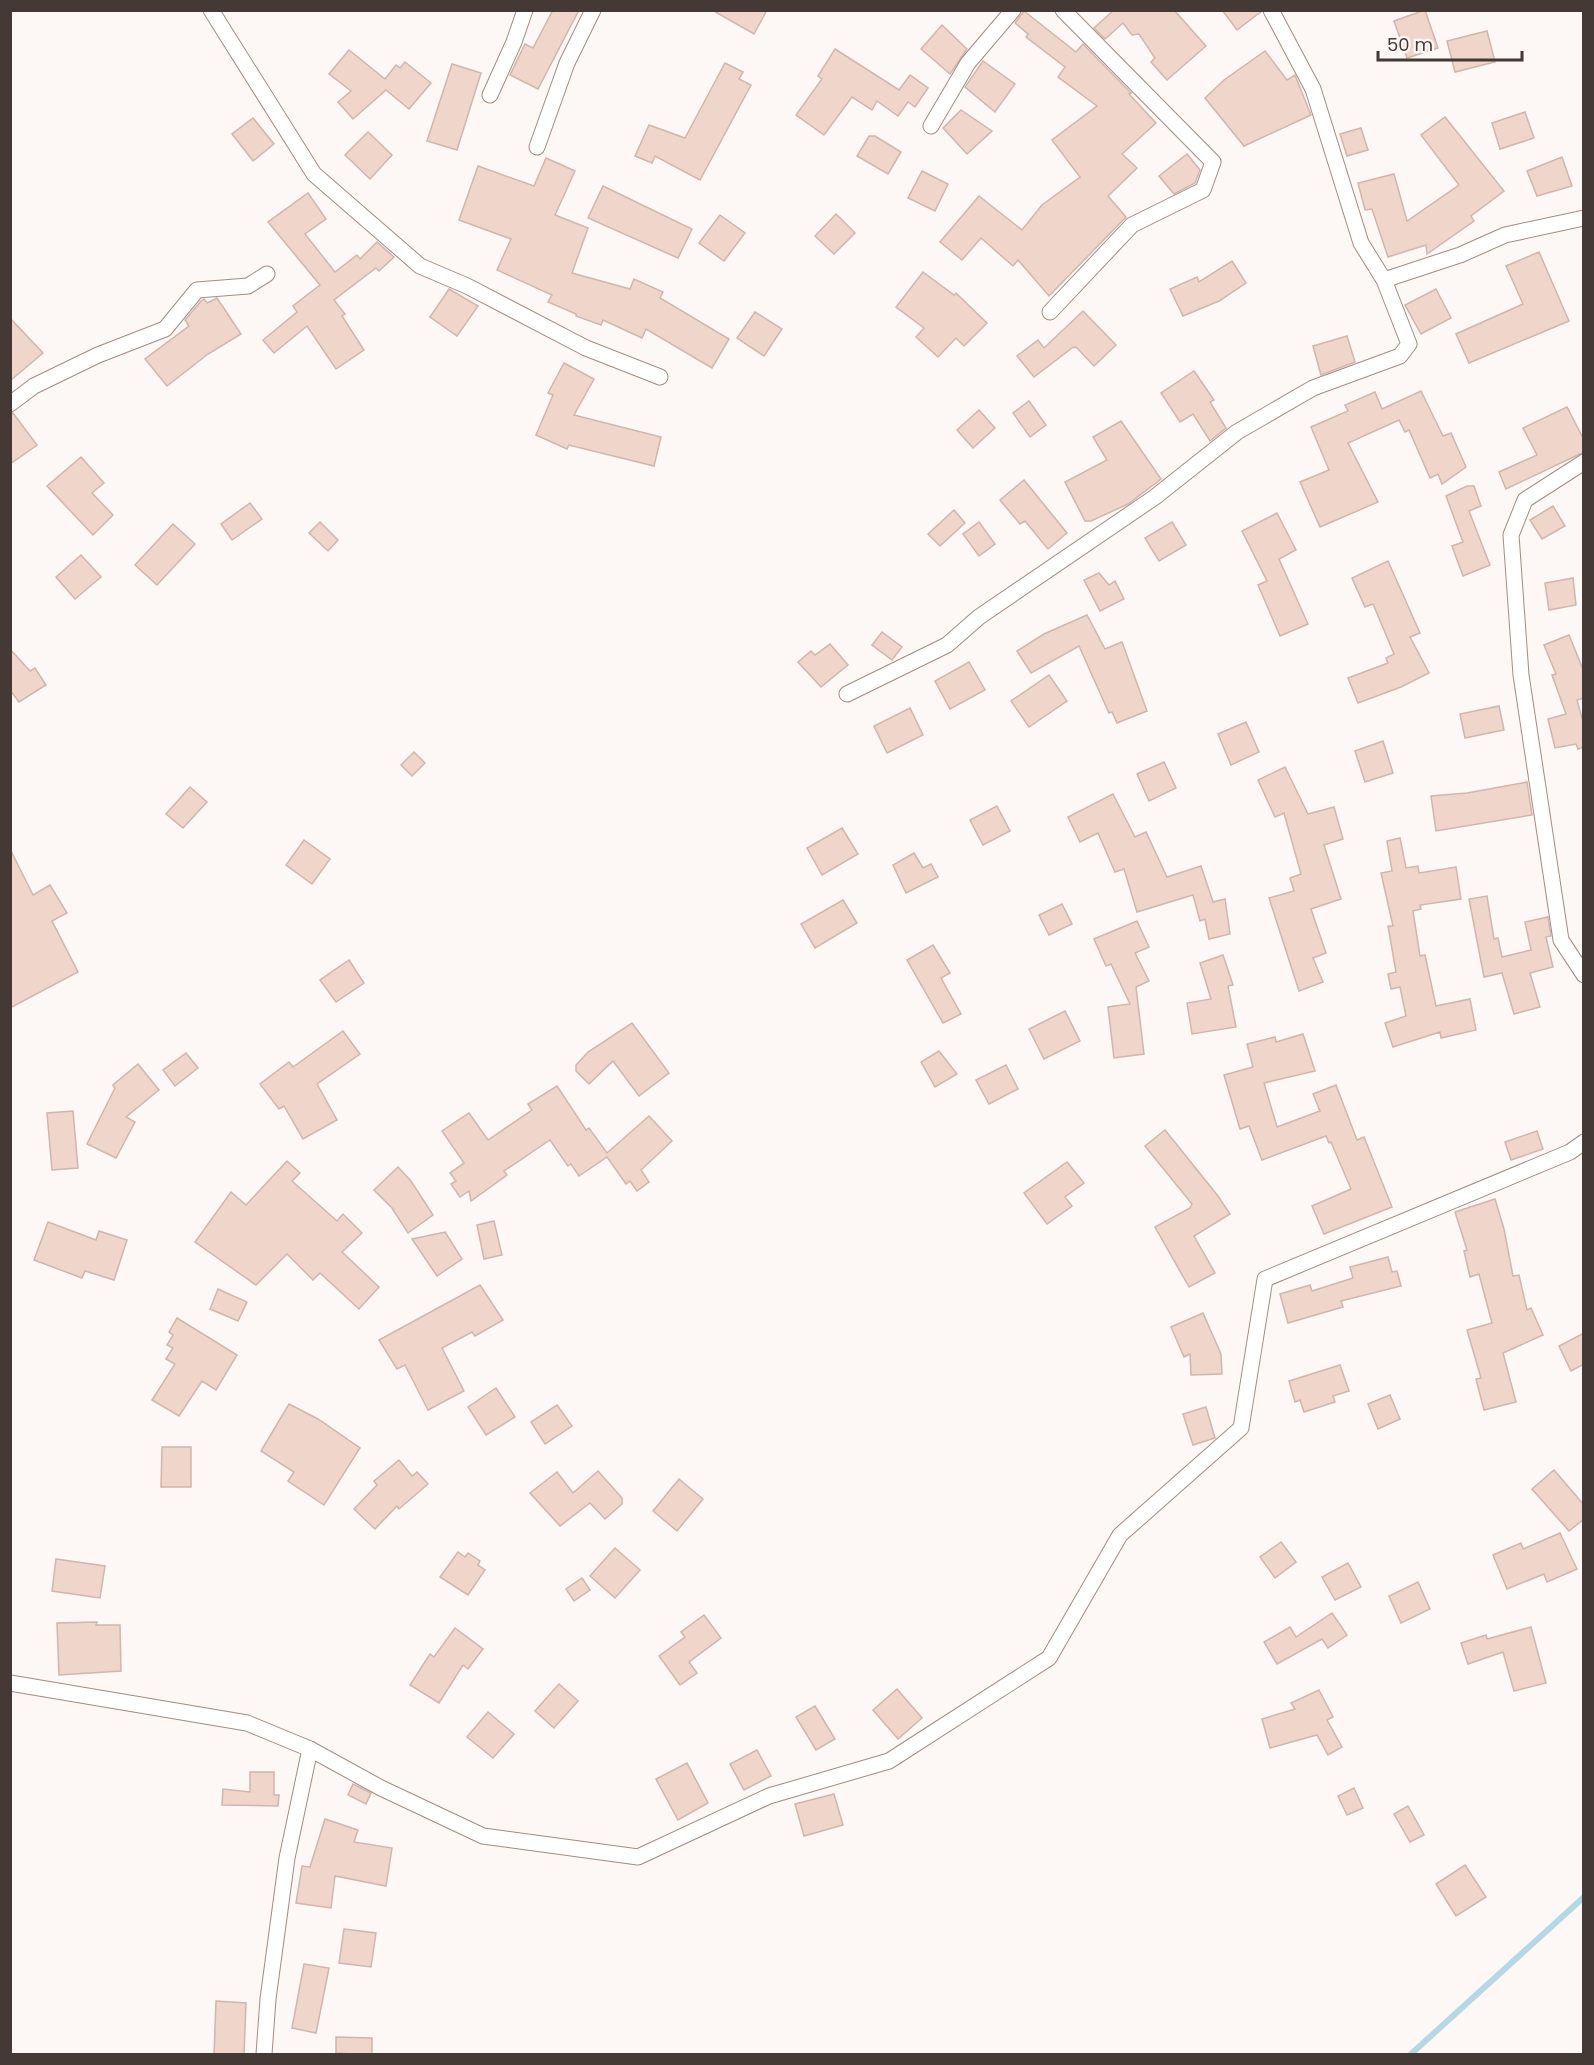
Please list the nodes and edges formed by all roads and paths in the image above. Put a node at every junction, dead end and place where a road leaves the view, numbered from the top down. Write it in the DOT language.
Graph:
graph roads {
  1 [pos="211,10"];
  2 [pos="525,10"];
  3 [pos="593,10"];
  4 [pos="1013,10"];
  5 [pos="1063,10"];
  6 [pos="1271,10"];
  7 [pos="490,95"];
  8 [pos="931,126"];
  9 [pos="537,147"];
  10 [pos="1584,218"];
  11 [pos="267,274"];
  12 [pos="1384,280"];
  13 [pos="1050,312"];
  14 [pos="660,377"];
  15 [pos="10,404"];
  16 [pos="1584,462"];
  17 [pos="847,694"];
  18 [pos="1584,975"];
  19 [pos="1584,1142"];
  20 [pos="10,1683"];
  21 [pos="310,1749"];
  22 [pos="264,2055"];
  1 -- 14 [label="street"];
  2 -- 7 [label="street"];
  3 -- 9 [label="street"];
  4 -- 8 [label="street"];
  5 -- 13 [label="street"];
  6 -- 12 [label="street"];
  10 -- 12 [label="street"];
  11 -- 15 [label="street"];
  12 -- 17 [label="street"];
  16 -- 18 [label="street"];
  19 -- 21 [label="street"];
  20 -- 21 [label="street"];
  21 -- 22 [label="street"];
}
